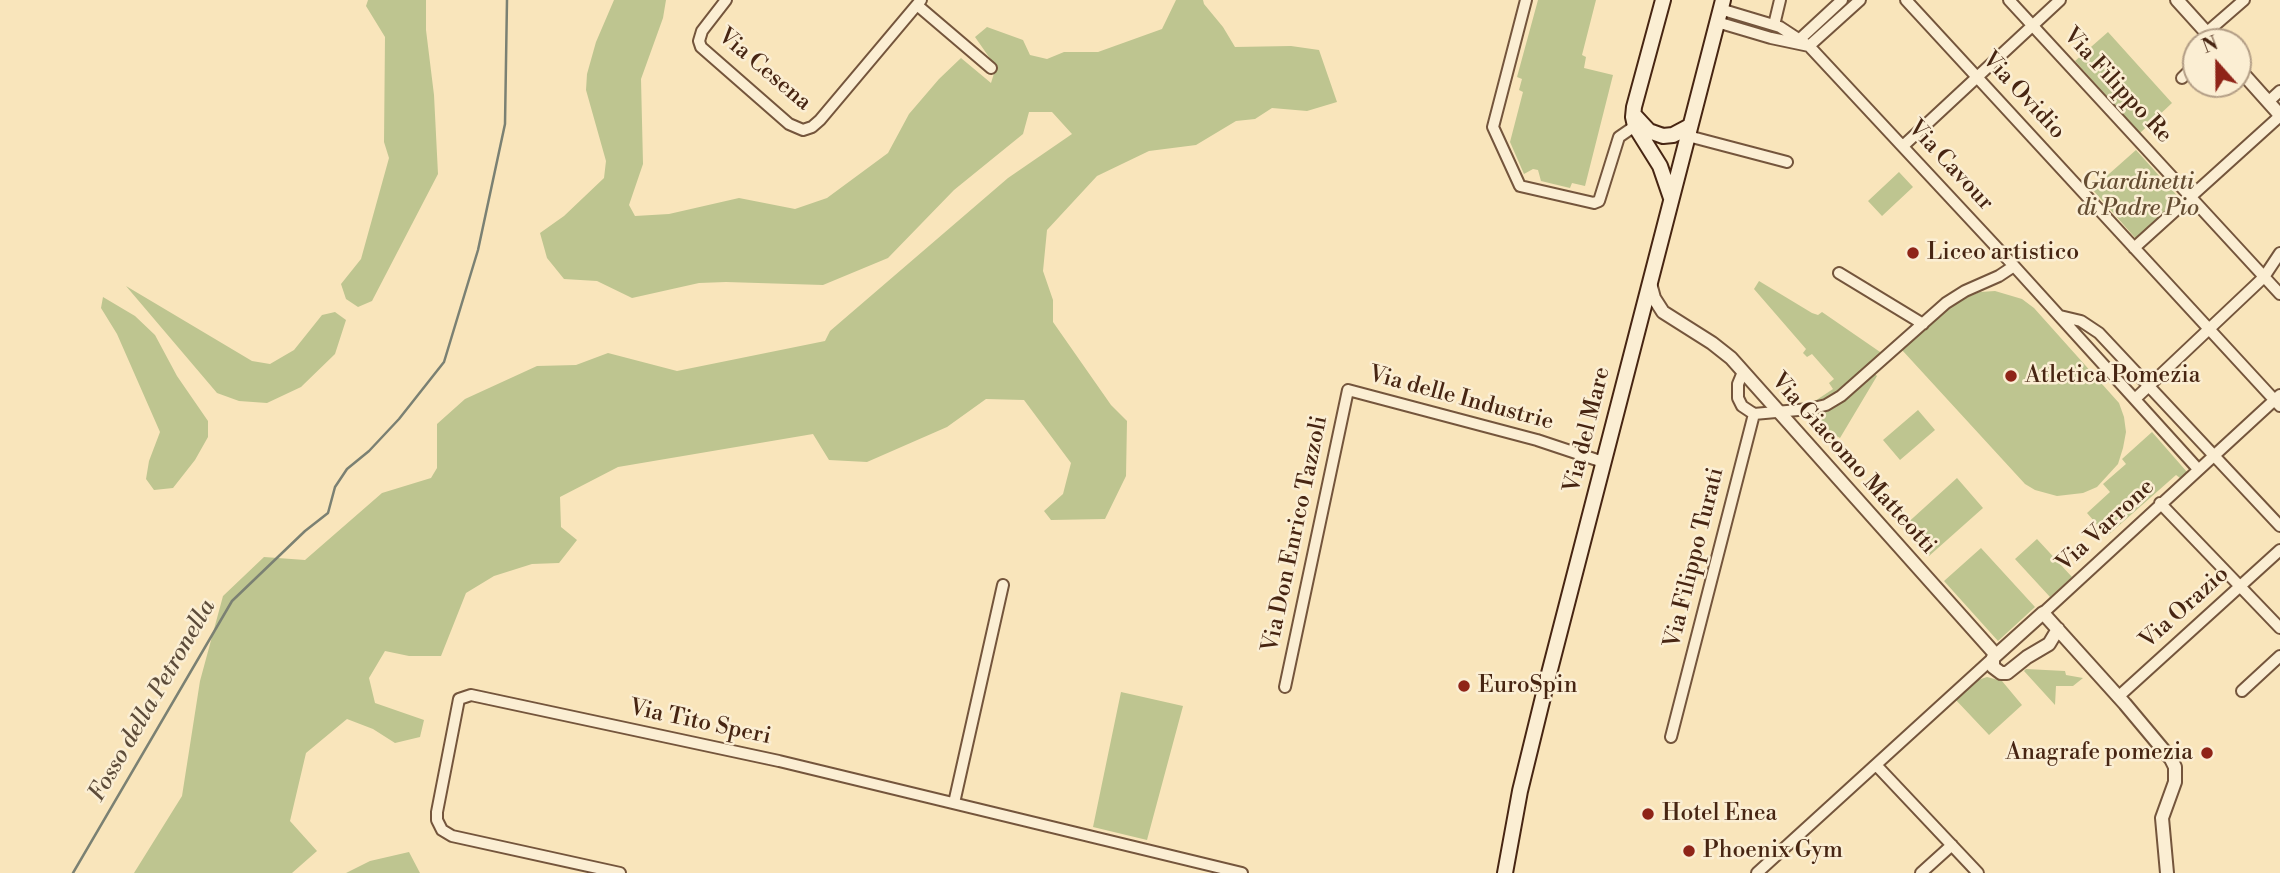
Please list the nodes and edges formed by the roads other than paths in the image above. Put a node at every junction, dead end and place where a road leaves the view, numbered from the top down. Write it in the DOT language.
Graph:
graph roads {
  1 [pos="726,0"];
  2 [pos="1526,0"];
  3 [pos="1663,0"];
  4 [pos="1780,0"];
  5 [pos="1842,0"];
  6 [pos="1860,0"];
  7 [pos="1906,0"];
  8 [pos="2009,0"];
  9 [pos="2060,0"];
  10 [pos="2177,0"];
  11 [pos="2244,0"];
  12 [pos="919,2"];
  13 [pos="1720,10"];
  14 [pos="1774,25"];
  15 [pos="2033,25"];
  16 [pos="2203,28"];
  17 [pos="2219,28"];
  18 [pos="1804,43"];
  19 [pos="991,68"];
  20 [pos="1977,77"];
  21 [pos="2252,84"];
  22 [pos="2280,91"];
  23 [pos="2268,102"];
  24 [pos="2280,116"];
  25 [pos="1634,120"];
  26 [pos="1689,131"];
  27 [pos="1903,146"];
  28 [pos="1682,156"];
  29 [pos="1787,162"];
  30 [pos="1660,166"];
  31 [pos="1677,178"];
  32 [pos="2192,198"];
  33 [pos="1671,200"];
  34 [pos="2134,248"];
  35 [pos="2280,253"];
  36 [pos="2014,266"];
  37 [pos="1839,273"];
  38 [pos="2264,277"];
  39 [pos="1650,283"];
  40 [pos="2280,294"];
  41 [pos="1667,316"];
  42 [pos="2060,316"];
  43 [pos="1923,324"];
  44 [pos="1637,328"];
  45 [pos="2210,329"];
  46 [pos="1743,372"];
  47 [pos="2149,386"];
  48 [pos="1348,390"];
  49 [pos="2135,399"];
  50 [pos="2278,400"];
  51 [pos="1779,412"];
  52 [pos="1754,414"];
  53 [pos="2214,455"];
  54 [pos="1603,462"];
  55 [pos="2198,469"];
  56 [pos="2161,503"];
  57 [pos="2280,526"];
  58 [pos="2280,550"];
  59 [pos="1003,585"];
  60 [pos="2239,587"];
  61 [pos="2043,612"];
  62 [pos="2280,628"];
  63 [pos="2058,629"];
  64 [pos="2044,647"];
  65 [pos="1994,656"];
  66 [pos="2280,656"];
  67 [pos="2087,663"];
  68 [pos="2004,674"];
  69 [pos="1285,687"];
  70 [pos="1961,687"];
  71 [pos="2242,691"];
  72 [pos="2118,697"];
  73 [pos="1671,737"];
  74 [pos="1877,766"];
  75 [pos="954,803"];
  76 [pos="1952,845"];
  77 [pos="620,873"];
  78 [pos="1242,873"];
  79 [pos="1505,873"];
  80 [pos="1757,873"];
  81 [pos="1921,873"];
  82 [pos="1978,873"];
  83 [pos="2167,873"];
  1 -- 12 [label="street, Via Cesena"];
  2 -- 25 [label="street"];
  3 -- 25 [label="main road"];
  4 -- 14 [label="street"];
  5 -- 18 [label="street"];
  6 -- 18 [label="street"];
  7 -- 20 [label="street, Via Ovidio"];
  8 -- 15 [label="street, Via Filippo Re"];
  9 -- 15 [label="street"];
  10 -- 16 [label="street"];
  11 -- 17 [label="street"];
  12 -- 19 [label="street"];
  13 -- 14 [label="street, Via Cavour"];
  13 -- 18 [label="street"];
  13 -- 26 [label="main road, Via del Mare"];
  14 -- 18 [label="street, Via Cavour"];
  15 -- 20 [label="street"];
  15 -- 32 [label="street, Via Filippo Re"];
  18 -- 27 [label="street, Via Cavour"];
  20 -- 27 [label="street"];
  20 -- 34 [label="street, Via Ovidio"];
  21 -- 23 [label="street"];
  22 -- 23 [label="street"];
  23 -- 24 [label="street"];
  24 -- 32 [label="street"];
  25 -- 26 [label="main road"];
  25 -- 30 [label="main road"];
  26 -- 28 [label="main road, Via del Mare"];
  26 -- 29 [label="street"];
  27 -- 36 [label="street, Via Cavour"];
  28 -- 30 [label="main road"];
  28 -- 31 [label="main road, Via del Mare"];
  30 -- 31 [label="main road"];
  30 -- 33 [label="main road"];
  31 -- 33 [label="main road, Via del Mare"];
  32 -- 34 [label="street"];
  32 -- 38 [label="street, Via Filippo Re"];
  33 -- 39 [label="main road, Via del Mare"];
  34 -- 45 [label="street, Via Ovidio"];
  35 -- 38 [label="street"];
  36 -- 42 [label="street, Via Cavour"];
  36 -- 43 [label="street"];
  37 -- 43 [label="street"];
  38 -- 40 [label="street, Via Filippo Re"];
  38 -- 45 [label="street"];
  39 -- 41 [label="street"];
  39 -- 44 [label="main road, Via del Mare"];
  41 -- 44 [label="street"];
  41 -- 46 [label="street, Via Giacomo Matteotti"];
  42 -- 47 [label="street"];
  42 -- 49 [label="street, Via Cavour"];
  43 -- 51 [label="street"];
  44 -- 54 [label="main road, Via del Mare"];
  45 -- 47 [label="street"];
  45 -- 50 [label="street, Via Ovidio"];
  46 -- 51 [label="street, Via Giacomo Matteotti"];
  46 -- 52 [label="street"];
  47 -- 49 [label="street"];
  47 -- 53 [label="street"];
  48 -- 54 [label="street, Via delle Industrie"];
  48 -- 69 [label="street, Via Don Enrico Tazzoli"];
  49 -- 55 [label="street, Via Cavour"];
  50 -- 53 [label="street, Via Varrone"];
  51 -- 52 [label="street"];
  51 -- 65 [label="street, Via Giacomo Matteotti"];
  52 -- 73 [label="street, Via Filippo Turati"];
  53 -- 55 [label="street, Via Varrone"];
  53 -- 57 [label="street"];
  54 -- 79 [label="main road, Via del Mare"];
  55 -- 56 [label="street, Via Varrone"];
  56 -- 60 [label="street"];
  56 -- 61 [label="street, Via Varrone"];
  58 -- 60 [label="street, Via Orazio"];
  59 -- 75 [label="street"];
  60 -- 62 [label="street"];
  60 -- 72 [label="street, Via Orazio"];
  61 -- 63 [label="street"];
  61 -- 65 [label="street, Via Varrone"];
  63 -- 64 [label="street"];
  63 -- 67 [label="street"];
  64 -- 67 [label="street"];
  64 -- 68 [label="street"];
  65 -- 68 [label="street, Via Giacomo Matteotti"];
  65 -- 70 [label="street, Via Varrone"];
  66 -- 71 [label="street"];
  67 -- 72 [label="street"];
  68 -- 70 [label="street, Via Varrone"];
  70 -- 74 [label="street, Via Varrone"];
  72 -- 83 [label="street"];
  74 -- 76 [label="street"];
  74 -- 80 [label="street, Via Varrone"];
  75 -- 77 [label="street, Via Tito Speri"];
  75 -- 78 [label="street, Via Tito Speri"];
  76 -- 81 [label="street"];
  76 -- 82 [label="street"];
}
